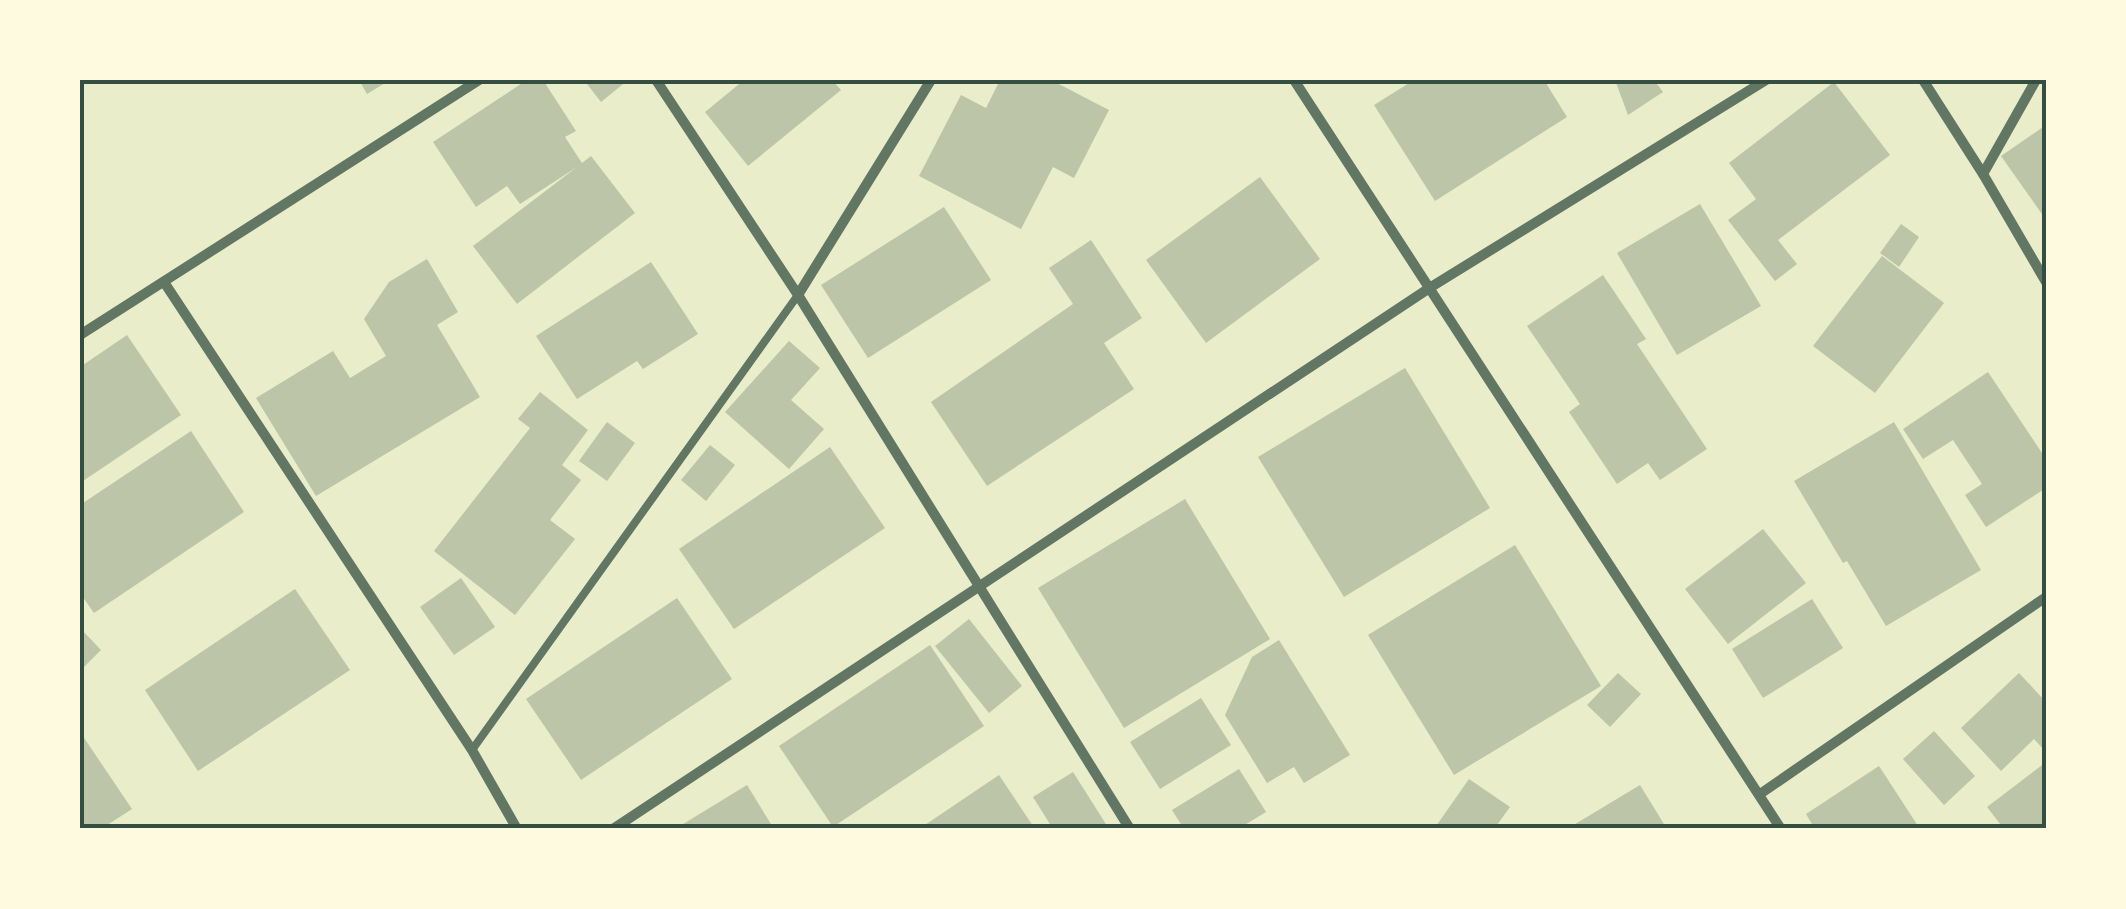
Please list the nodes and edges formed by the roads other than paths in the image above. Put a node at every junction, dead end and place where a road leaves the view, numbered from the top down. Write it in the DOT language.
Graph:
graph roads {
  1 [pos="478,80"];
  2 [pos="656,80"];
  3 [pos="931,80"];
  4 [pos="1294,80"];
  5 [pos="1766,80"];
  6 [pos="1922,80"];
  7 [pos="2036,80"];
  8 [pos="1984,174"];
  9 [pos="164,282"];
  10 [pos="2046,282"];
  11 [pos="1430,287"];
  12 [pos="798,294"];
  13 [pos="80,335"];
  14 [pos="979,588"];
  15 [pos="2046,597"];
  16 [pos="472,750"];
  17 [pos="1760,794"];
  18 [pos="518,829"];
  19 [pos="613,829"];
  20 [pos="1130,829"];
  21 [pos="1780,829"];
  1 -- 9 [label="street"];
  2 -- 12 [label="street"];
  3 -- 12 [label="street"];
  4 -- 11 [label="street"];
  5 -- 11 [label="street"];
  6 -- 8 [label="street"];
  7 -- 8 [label="street"];
  8 -- 10 [label="street"];
  9 -- 13 [label="street"];
  9 -- 16 [label="street"];
  11 -- 14 [label="street"];
  11 -- 17 [label="street"];
  12 -- 14 [label="street"];
  12 -- 16 [label="lane"];
  14 -- 19 [label="street"];
  14 -- 20 [label="street"];
  15 -- 17 [label="street"];
  16 -- 18 [label="street"];
  17 -- 21 [label="street"];
}
